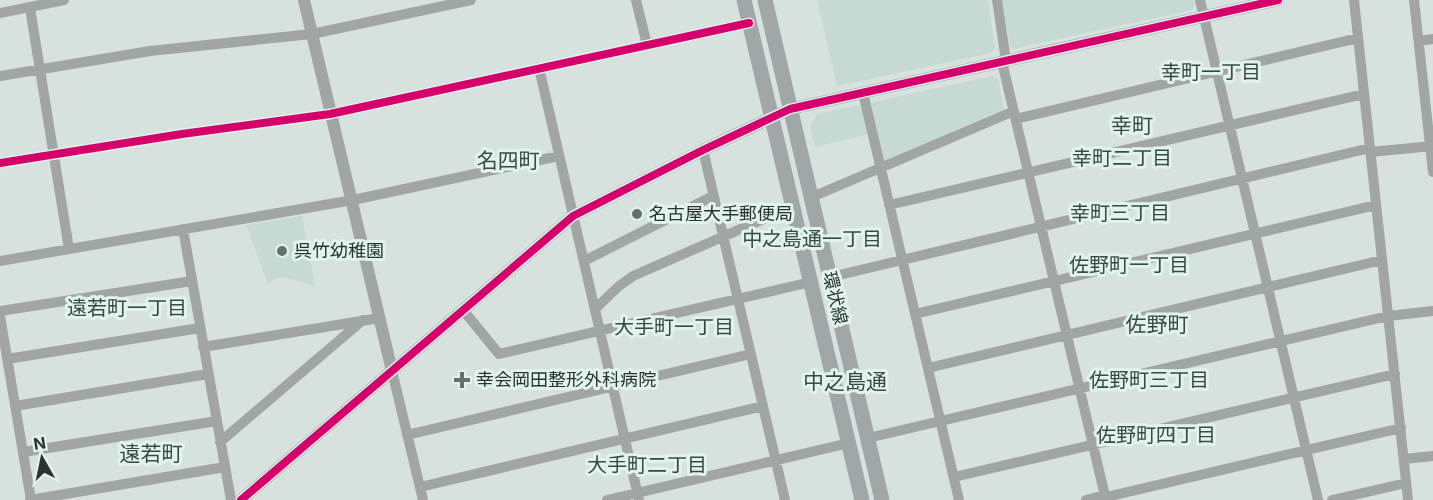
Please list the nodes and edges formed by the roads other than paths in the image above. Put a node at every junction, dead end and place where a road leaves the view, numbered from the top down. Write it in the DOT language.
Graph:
graph roads {
  1 [pos="64,0"];
  2 [pos="304,0"];
  3 [pos="471,0"];
  4 [pos="636,0"];
  5 [pos="744,0"];
  6 [pos="765,0"];
  7 [pos="997,0"];
  8 [pos="1200,0"];
  9 [pos="1278,0"];
  10 [pos="1354,0"];
  11 [pos="1414,0"];
  12 [pos="30,8"];
  13 [pos="0,13"];
  14 [pos="1204,18"];
  15 [pos="749,23"];
  16 [pos="312,34"];
  17 [pos="1358,38"];
  18 [pos="1433,39"];
  19 [pos="1419,40"];
  20 [pos="647,45"];
  21 [pos="1004,61"];
  22 [pos="539,69"];
  23 [pos="40,70"];
  24 [pos="1216,72"];
  25 [pos="0,76"];
  26 [pos="863,93"];
  27 [pos="1364,94"];
  28 [pos="790,109"];
  29 [pos="330,114"];
  30 [pos="1015,115"];
  31 [pos="772,117"];
  32 [pos="1229,126"];
  33 [pos="1432,146"];
  34 [pos="703,150"];
  35 [pos="1370,150"];
  36 [pos="54,154"];
  37 [pos="559,156"];
  38 [pos="0,163"];
  39 [pos="880,168"];
  40 [pos="1029,172"];
  41 [pos="1433,172"];
  42 [pos="1242,179"];
  43 [pos="714,196"];
  44 [pos="813,197"];
  45 [pos="352,200"];
  46 [pos="889,205"];
  47 [pos="793,206"];
  48 [pos="1376,206"];
  49 [pos="573,216"];
  50 [pos="1041,227"];
  51 [pos="183,229"];
  52 [pos="1255,234"];
  53 [pos="723,237"];
  54 [pos="69,249"];
  55 [pos="902,260"];
  56 [pos="1382,260"];
  57 [pos="0,261"];
  58 [pos="584,261"];
  59 [pos="831,277"];
  60 [pos="192,281"];
  61 [pos="1054,281"];
  62 [pos="811,282"];
  63 [pos="1268,288"];
  64 [pos="738,299"];
  65 [pos="595,309"];
  66 [pos="463,310"];
  67 [pos="0,311"];
  68 [pos="1433,311"];
  69 [pos="915,314"];
  70 [pos="0,316"];
  71 [pos="1388,316"];
  72 [pos="380,318"];
  73 [pos="363,320"];
  74 [pos="200,328"];
  75 [pos="600,330"];
  76 [pos="1067,335"];
  77 [pos="1280,341"];
  78 [pos="204,347"];
  79 [pos="751,354"];
  80 [pos="7,359"];
  81 [pos="928,368"];
  82 [pos="392,371"];
  83 [pos="208,374"];
  84 [pos="1395,374"];
  85 [pos="613,387"];
  86 [pos="1080,388"];
  87 [pos="1294,398"];
  88 [pos="15,406"];
  89 [pos="763,406"];
  90 [pos="217,421"];
  91 [pos="940,421"];
  92 [pos="1401,428"];
  93 [pos="408,435"];
  94 [pos="625,438"];
  95 [pos="868,438"];
  96 [pos="220,442"];
  97 [pos="849,443"];
  98 [pos="1093,444"];
  99 [pos="1306,450"];
  100 [pos="23,452"];
  101 [pos="1433,456"];
  102 [pos="1404,459"];
  103 [pos="776,460"];
  104 [pos="225,467"];
  105 [pos="954,477"];
  106 [pos="1407,483"];
  107 [pos="420,487"];
  108 [pos="638,496"];
  109 [pos="1106,497"];
  110 [pos="31,500"];
  111 [pos="231,500"];
  112 [pos="241,500"];
  113 [pos="423,500"];
  114 [pos="607,500"];
  115 [pos="785,500"];
  116 [pos="862,500"];
  117 [pos="882,500"];
  118 [pos="959,500"];
  119 [pos="1086,500"];
  120 [pos="1318,500"];
  121 [pos="1332,500"];
  122 [pos="1408,500"];
  1 -- 12 [label="street"];
  2 -- 16 [label="street"];
  3 -- 16 [label="street"];
  4 -- 20 [label="street"];
  5 -- 15 [label="main road, 環状線"];
  6 -- 28 [label="main road, 環状線"];
  7 -- 21 [label="street"];
  8 -- 14 [label="street"];
  9 -- 14 [label="street"];
  10 -- 17 [label="street"];
  11 -- 19 [label="street"];
  12 -- 13 [label="street"];
  12 -- 23 [label="street"];
  14 -- 21 [label="street"];
  14 -- 24 [label="street"];
  15 -- 20 [label="street"];
  15 -- 31 [label="main road, 環状線"];
  16 -- 23 [label="street"];
  16 -- 29 [label="street"];
  17 -- 24 [label="street"];
  17 -- 27 [label="street"];
  18 -- 19 [label="street"];
  19 -- 33 [label="street"];
  20 -- 22 [label="street"];
  21 -- 26 [label="street"];
  21 -- 30 [label="street"];
  22 -- 29 [label="street"];
  22 -- 37 [label="street"];
  23 -- 25 [label="street"];
  23 -- 36 [label="street"];
  24 -- 30 [label="street"];
  24 -- 32 [label="street"];
  26 -- 28 [label="street"];
  26 -- 39 [label="street"];
  27 -- 32 [label="street"];
  27 -- 35 [label="street"];
  28 -- 31 [label="street"];
  28 -- 44 [label="main road, 環状線"];
  29 -- 36 [label="street"];
  29 -- 45 [label="street"];
  30 -- 39 [label="street"];
  30 -- 40 [label="street"];
  31 -- 34 [label="street"];
  31 -- 47 [label="main road, 環状線"];
  32 -- 40 [label="street"];
  32 -- 42 [label="street"];
  33 -- 35 [label="street"];
  33 -- 41 [label="street"];
  34 -- 43 [label="street"];
  34 -- 49 [label="street"];
  35 -- 42 [label="street"];
  35 -- 48 [label="street"];
  36 -- 38 [label="street"];
  36 -- 54 [label="street"];
  37 -- 45 [label="street"];
  37 -- 49 [label="street"];
  39 -- 44 [label="street"];
  39 -- 46 [label="street"];
  40 -- 46 [label="street"];
  40 -- 50 [label="street"];
  42 -- 50 [label="street"];
  42 -- 52 [label="street"];
  43 -- 53 [label="street"];
  43 -- 58 [label="street"];
  44 -- 59 [label="main road, 環状線"];
  45 -- 51 [label="street"];
  45 -- 72 [label="street"];
  46 -- 55 [label="street"];
  47 -- 53 [label="street"];
  47 -- 62 [label="main road, 環状線"];
  48 -- 52 [label="street"];
  48 -- 56 [label="street"];
  49 -- 58 [label="street"];
  49 -- 66 [label="street"];
  50 -- 55 [label="street"];
  50 -- 61 [label="street"];
  51 -- 54 [label="street"];
  51 -- 60 [label="street"];
  52 -- 61 [label="street"];
  52 -- 63 [label="street"];
  53 -- 64 [label="street"];
  53 -- 65 [label="street"];
  54 -- 57 [label="street"];
  55 -- 59 [label="street"];
  55 -- 69 [label="street"];
  56 -- 63 [label="street"];
  56 -- 71 [label="street"];
  58 -- 65 [label="street"];
  59 -- 95 [label="main road, 環状線"];
  60 -- 67 [label="street"];
  60 -- 74 [label="street"];
  61 -- 69 [label="street"];
  61 -- 76 [label="street"];
  62 -- 64 [label="street"];
  62 -- 97 [label="main road, 環状線"];
  63 -- 76 [label="street"];
  63 -- 77 [label="street"];
  64 -- 75 [label="street"];
  64 -- 79 [label="street"];
  65 -- 75 [label="street"];
  66 -- 75 [label="street"];
  66 -- 82 [label="street"];
  68 -- 71 [label="street"];
  69 -- 81 [label="street"];
  70 -- 80 [label="street"];
  71 -- 77 [label="street"];
  71 -- 84 [label="street"];
  72 -- 73 [label="street"];
  72 -- 82 [label="street"];
  73 -- 78 [label="street"];
  73 -- 96 [label="street"];
  74 -- 78 [label="street"];
  74 -- 80 [label="street"];
  75 -- 85 [label="street"];
  76 -- 81 [label="street"];
  76 -- 86 [label="street"];
  77 -- 86 [label="street"];
  77 -- 87 [label="street"];
  78 -- 83 [label="street"];
  79 -- 85 [label="street"];
  79 -- 89 [label="street"];
  80 -- 88 [label="street"];
  81 -- 91 [label="street"];
  82 -- 93 [label="street"];
  82 -- 112 [label="street"];
  83 -- 88 [label="street"];
  83 -- 90 [label="street"];
  84 -- 87 [label="street"];
  84 -- 92 [label="street"];
  85 -- 93 [label="street"];
  85 -- 94 [label="street"];
  86 -- 91 [label="street"];
  86 -- 98 [label="street"];
  87 -- 98 [label="street"];
  87 -- 99 [label="street"];
  88 -- 100 [label="street"];
  89 -- 94 [label="street"];
  89 -- 103 [label="street"];
  90 -- 96 [label="street"];
  90 -- 100 [label="street"];
  91 -- 95 [label="street"];
  91 -- 105 [label="street"];
  92 -- 99 [label="street"];
  92 -- 102 [label="street"];
  93 -- 107 [label="street"];
  94 -- 107 [label="street"];
  94 -- 108 [label="street"];
  95 -- 117 [label="main road, 環状線"];
  96 -- 104 [label="street"];
  97 -- 103 [label="street"];
  97 -- 116 [label="main road, 環状線"];
  98 -- 105 [label="street"];
  98 -- 109 [label="street"];
  99 -- 109 [label="street"];
  99 -- 120 [label="street"];
  100 -- 110 [label="street"];
  101 -- 102 [label="street"];
  102 -- 106 [label="street"];
  103 -- 108 [label="street"];
  103 -- 115 [label="street"];
  104 -- 110 [label="street"];
  104 -- 111 [label="street"];
  105 -- 118 [label="street"];
  106 -- 121 [label="street"];
  106 -- 122 [label="street"];
  107 -- 113 [label="street"];
  108 -- 114 [label="street"];
  109 -- 119 [label="street"];
}
